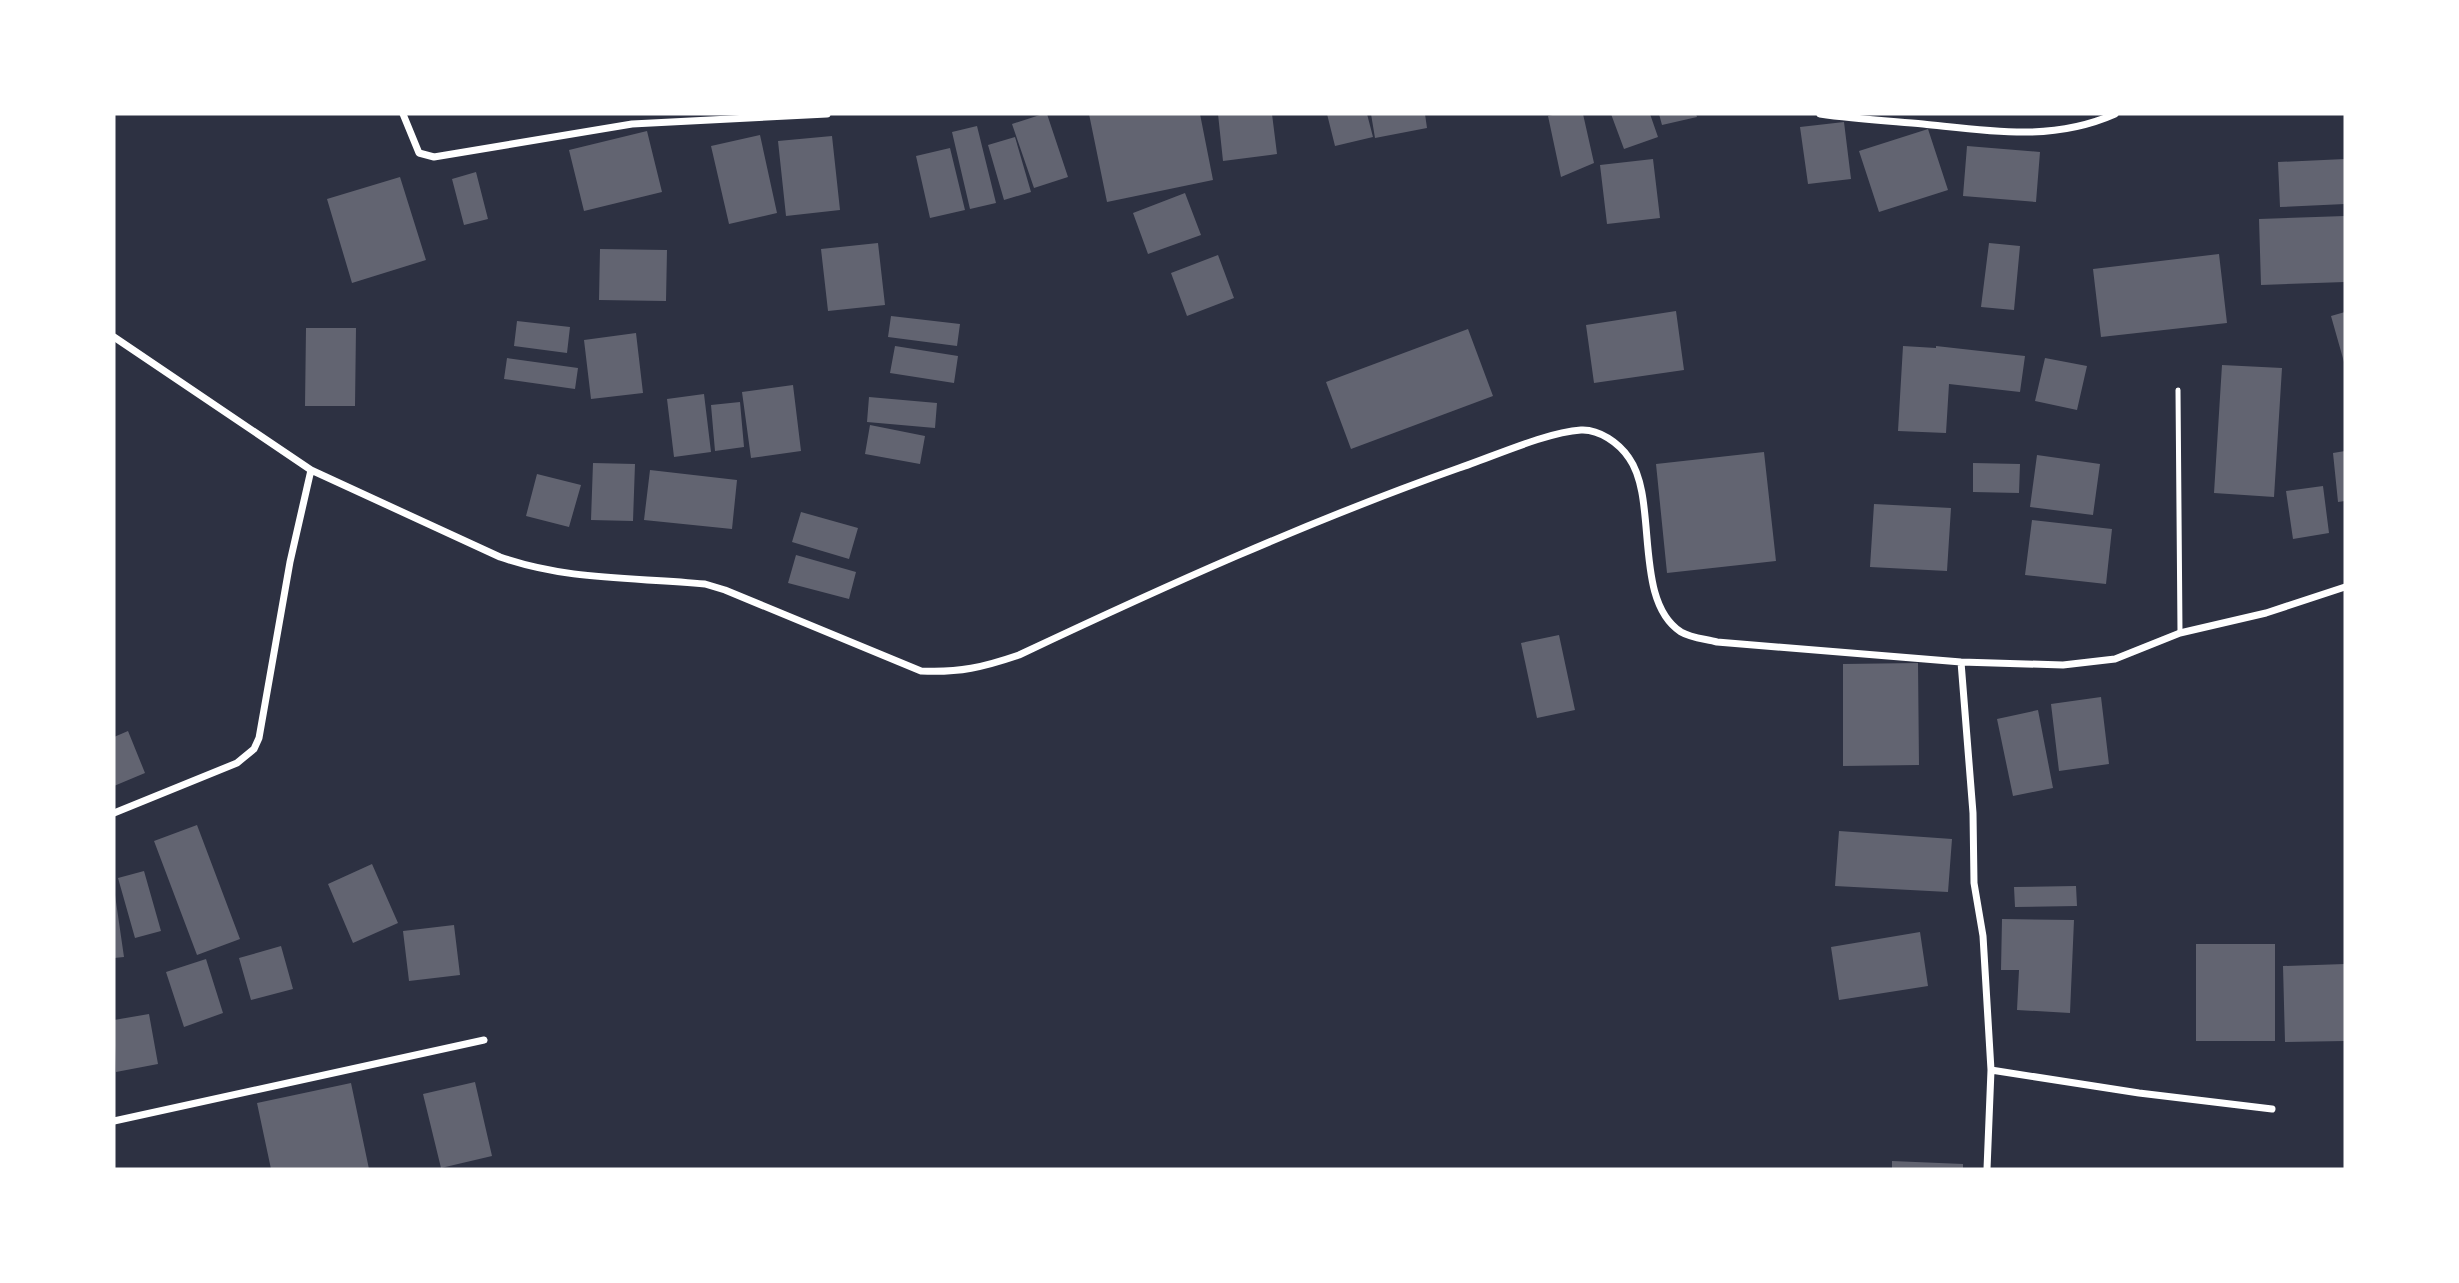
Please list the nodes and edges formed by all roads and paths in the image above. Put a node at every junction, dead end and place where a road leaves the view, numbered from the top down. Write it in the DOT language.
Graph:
graph roads {
  1 [pos="403,114"];
  2 [pos="827,114"];
  3 [pos="1821,114"];
  4 [pos="2115,114"];
  5 [pos="114,337"];
  6 [pos="2178,390"];
  7 [pos="311,470"];
  8 [pos="2345,587"];
  9 [pos="2180,633"];
  10 [pos="1961,662"];
  11 [pos="114,813"];
  12 [pos="484,1040"];
  13 [pos="1991,1070"];
  14 [pos="2272,1109"];
  15 [pos="114,1121"];
  16 [pos="1987,1169"];
  1 -- 2 [label="street"];
  3 -- 4 [label="street"];
  5 -- 7 [label="street"];
  6 -- 9 [label="lane"];
  7 -- 10 [label="street"];
  7 -- 11 [label="street"];
  8 -- 9 [label="street"];
  9 -- 10 [label="street"];
  10 -- 13 [label="street"];
  12 -- 15 [label="street"];
  13 -- 14 [label="street"];
  13 -- 16 [label="street"];
}
